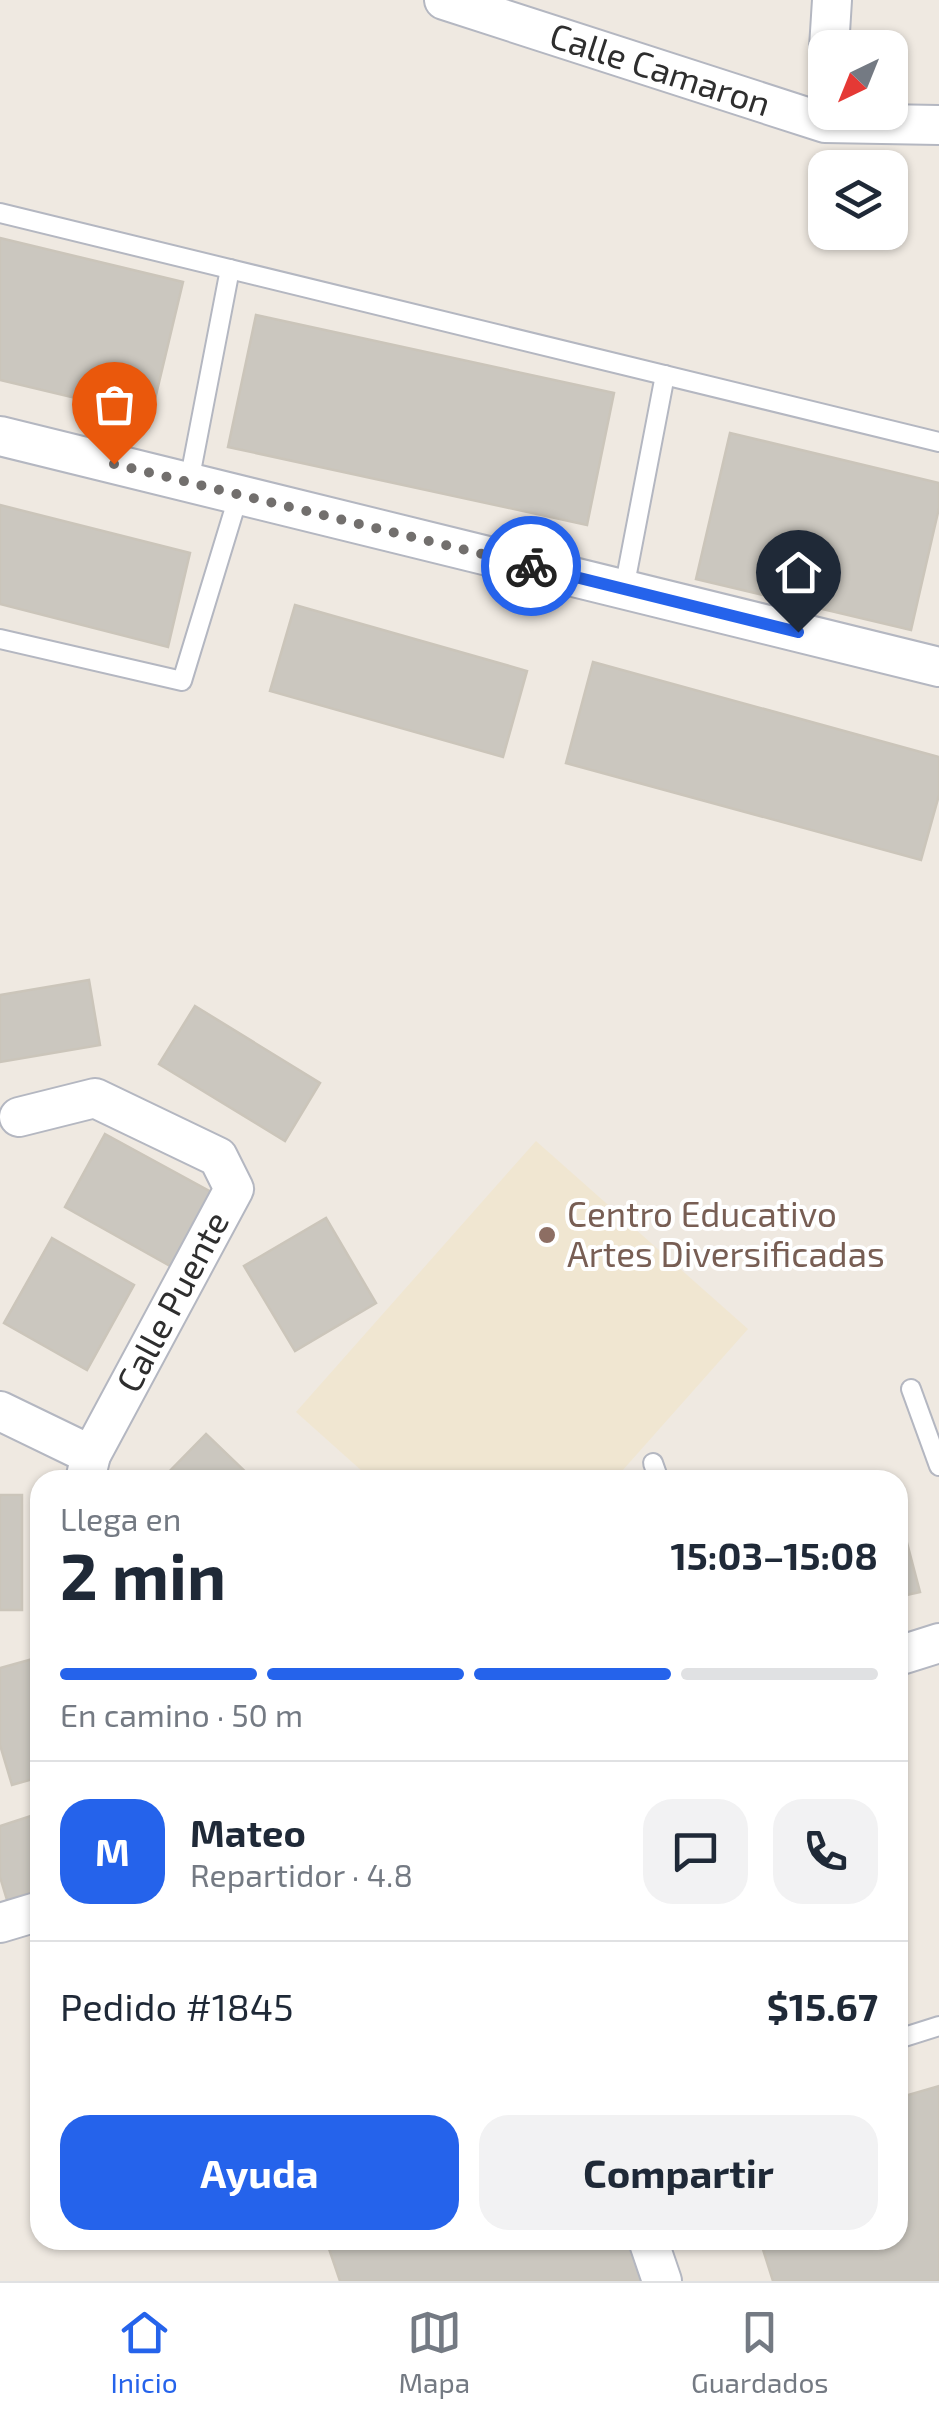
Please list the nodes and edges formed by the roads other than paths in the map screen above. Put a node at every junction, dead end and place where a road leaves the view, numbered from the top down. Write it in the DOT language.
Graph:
graph roads {
  1 [pos="444,0"];
  2 [pos="832,0"];
  3 [pos="830,30"];
  4 [pos="808,112"];
  5 [pos="908,124"];
  6 [pos="939,126"];
  7 [pos="0,213"];
  8 [pos="230,270"];
  9 [pos="665,375"];
  10 [pos="0,436"];
  11 [pos="939,442"];
  12 [pos="190,482"];
  13 [pos="239,494"];
  14 [pos="624,589"];
  15 [pos="0,640"];
  16 [pos="939,665"];
  17 [pos="19,1118"];
  18 [pos="911,1389"];
  19 [pos="0,1411"];
  20 [pos="939,1466"];
  21 [pos="88,1467"];
  22 [pos="939,1643"];
  23 [pos="908,1653"];
  24 [pos="30,1914"];
  25 [pos="0,1923"];
  26 [pos="939,2026"];
  27 [pos="908,2036"];
  28 [pos="651,2250"];
  29 [pos="662,2281"];
  1 -- 4 [label="street, Calle Camaron"];
  2 -- 3 [label="street"];
  5 -- 6 [label="street, Calle Camaron"];
  7 -- 8 [label="lane"];
  8 -- 9 [label="lane"];
  8 -- 12 [label="lane"];
  9 -- 11 [label="lane"];
  9 -- 14 [label="lane"];
  10 -- 12 [label="street"];
  12 -- 13 [label="street"];
  13 -- 14 [label="street"];
  13 -- 15 [label="lane"];
  14 -- 16 [label="street"];
  17 -- 21 [label="street, Calle Puente"];
  18 -- 20 [label="lane"];
  19 -- 21 [label="street"];
  22 -- 23 [label="street"];
  24 -- 25 [label="street"];
  26 -- 27 [label="lane"];
  28 -- 29 [label="street"];
}
